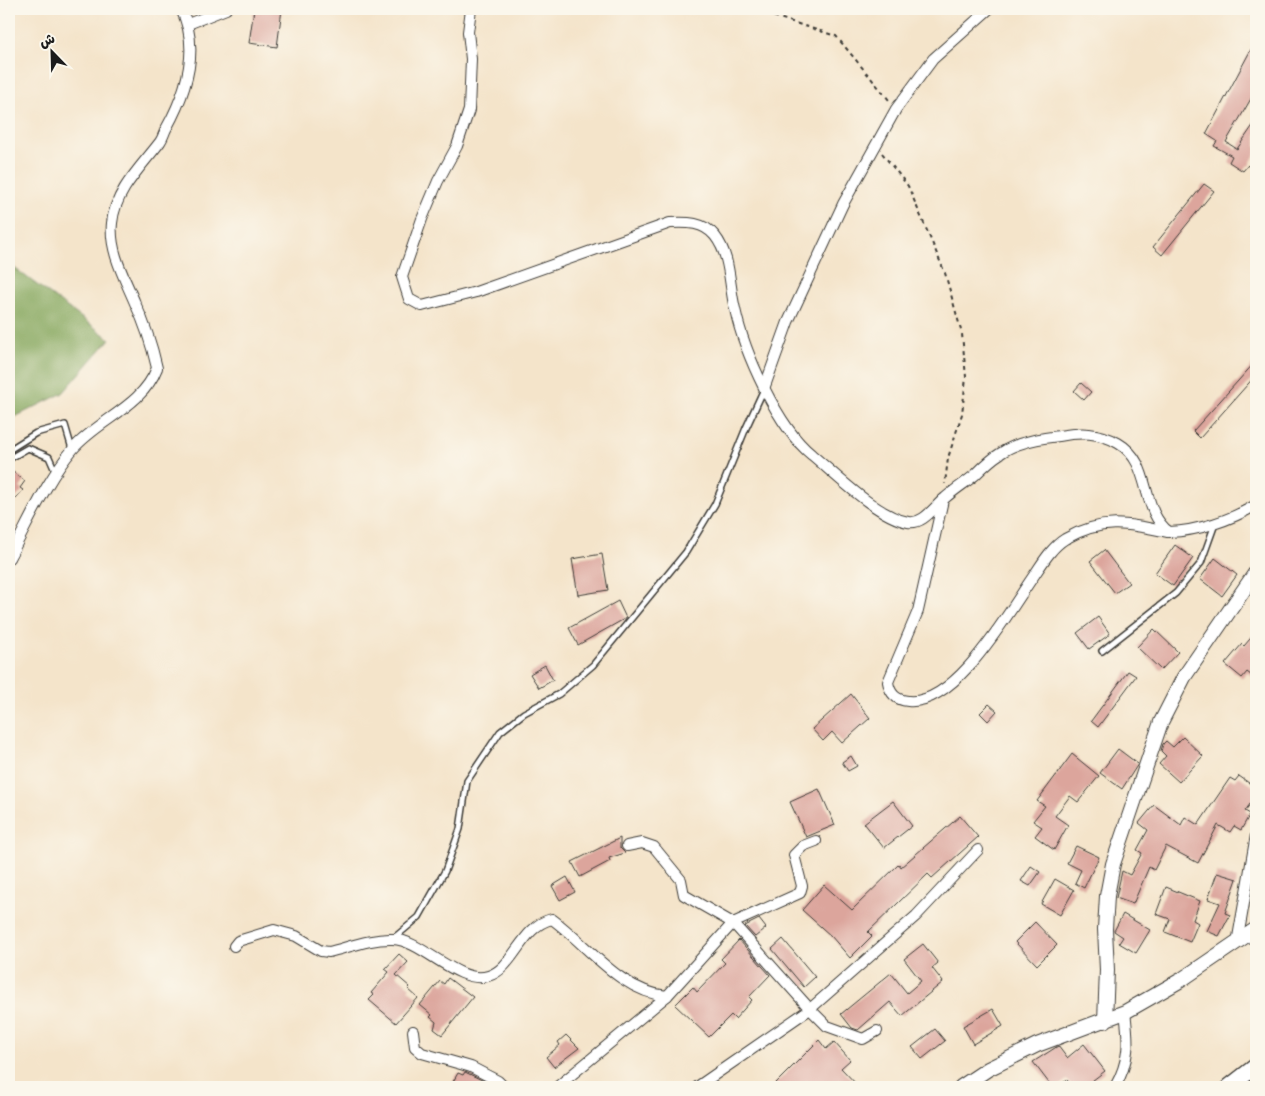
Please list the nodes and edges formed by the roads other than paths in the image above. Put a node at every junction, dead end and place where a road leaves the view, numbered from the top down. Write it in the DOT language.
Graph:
graph roads {
  1 [pos="182,9"];
  2 [pos="226,9"];
  3 [pos="471,9"];
  4 [pos="989,9"];
  5 [pos="188,24"];
  6 [pos="765,386"];
  7 [pos="9,450"];
  8 [pos="72,450"];
  9 [pos="9,459"];
  10 [pos="56,473"];
  11 [pos="943,499"];
  12 [pos="1256,505"];
  13 [pos="1216,523"];
  14 [pos="1168,532"];
  15 [pos="9,558"];
  16 [pos="1256,572"];
  17 [pos="1102,651"];
  18 [pos="1256,835"];
  19 [pos="816,841"];
  20 [pos="627,846"];
  21 [pos="978,850"];
  22 [pos="733,923"];
  23 [pos="1256,930"];
  24 [pos="394,938"];
  25 [pos="1237,943"];
  26 [pos="234,946"];
  27 [pos="667,996"];
  28 [pos="810,1009"];
  29 [pos="1125,1012"];
  30 [pos="1105,1021"];
  31 [pos="413,1031"];
  32 [pos="877,1031"];
  33 [pos="1251,1075"];
  34 [pos="504,1087"];
  35 [pos="557,1087"];
  36 [pos="697,1087"];
  37 [pos="961,1087"];
  38 [pos="1115,1087"];
  39 [pos="1229,1087"];
  1 -- 5 [label="street"];
  2 -- 5 [label="street"];
  3 -- 6 [label="street"];
  4 -- 6 [label="street"];
  5 -- 8 [label="street"];
  6 -- 11 [label="street"];
  6 -- 24 [label="lane"];
  7 -- 8 [label="lane"];
  8 -- 10 [label="street"];
  9 -- 10 [label="lane"];
  10 -- 15 [label="street"];
  11 -- 14 [label="street"];
  11 -- 14 [label="street"];
  12 -- 13 [label="street"];
  13 -- 14 [label="street"];
  13 -- 17 [label="lane"];
  16 -- 30 [label="main road"];
  18 -- 25 [label="street"];
  19 -- 22 [label="street"];
  20 -- 22 [label="street"];
  21 -- 28 [label="street"];
  22 -- 27 [label="street"];
  22 -- 28 [label="street"];
  23 -- 25 [label="main road"];
  24 -- 26 [label="street"];
  24 -- 27 [label="street"];
  25 -- 29 [label="main road"];
  27 -- 35 [label="street"];
  28 -- 32 [label="street"];
  28 -- 36 [label="street"];
  29 -- 30 [label="main road"];
  29 -- 38 [label="street"];
  30 -- 37 [label="main road"];
  31 -- 34 [label="street"];
  33 -- 39 [label="main road"];
}
